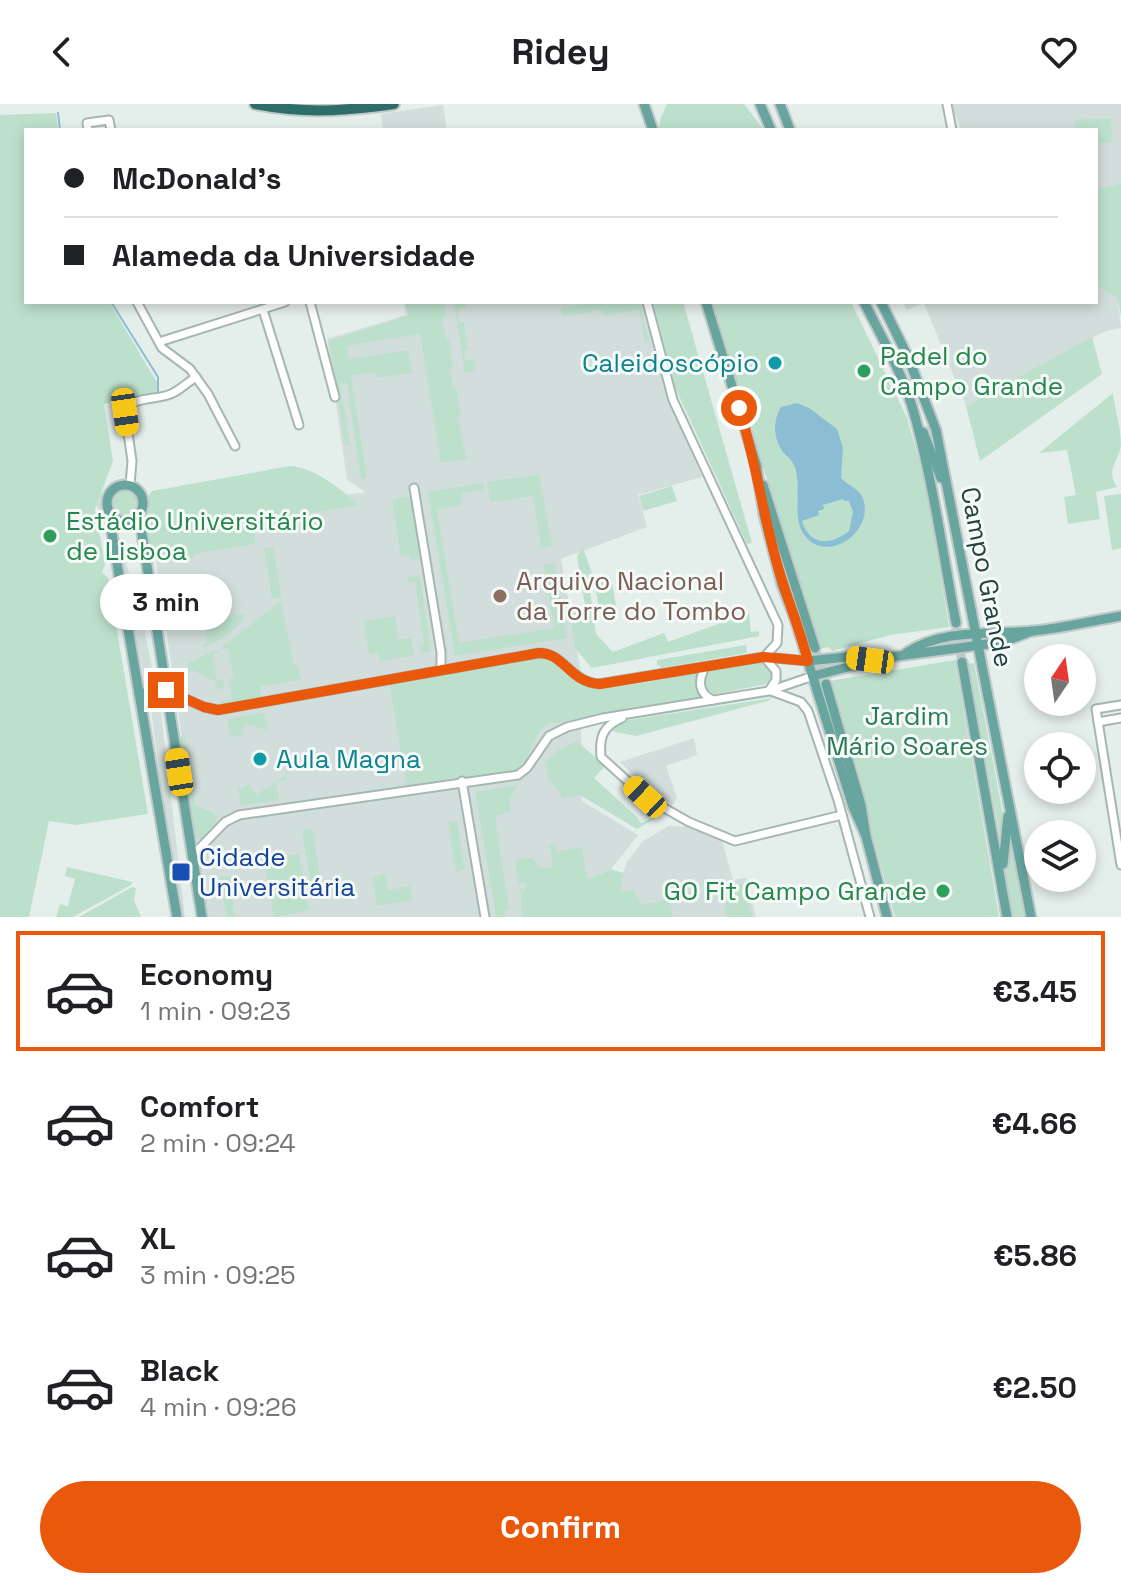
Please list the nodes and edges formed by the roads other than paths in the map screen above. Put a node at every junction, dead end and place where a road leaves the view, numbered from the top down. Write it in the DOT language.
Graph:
graph roads {
  1 [pos="255,104"];
  2 [pos="350,104"];
  3 [pos="394,104"];
  4 [pos="644,104"];
  5 [pos="760,104"];
  6 [pos="780,104"];
  7 [pos="947,105"];
  8 [pos="361,109"];
  9 [pos="88,128"];
  10 [pos="111,128"];
  11 [pos="652,128"];
  12 [pos="770,128"];
  13 [pos="789,128"];
  14 [pos="952,128"];
  15 [pos="138,304"];
  16 [pos="280,304"];
  17 [pos="311,304"];
  18 [pos="648,304"];
  19 [pos="707,304"];
  20 [pos="865,304"];
  21 [pos="882,304"];
  22 [pos="263,310"];
  23 [pos="159,342"];
  24 [pos="196,377"];
  25 [pos="335,397"];
  26 [pos="913,411"];
  27 [pos="299,425"];
  28 [pos="235,446"];
  29 [pos="756,464"];
  30 [pos="130,485"];
  31 [pos="414,488"];
  32 [pos="950,497"];
  33 [pos="139,515"];
  34 [pos="112,516"];
  35 [pos="1121,616"];
  36 [pos="956,623"];
  37 [pos="977,640"];
  38 [pos="815,648"];
  39 [pos="441,652"];
  40 [pos="764,657"];
  41 [pos="870,660"];
  42 [pos="808,661"];
  43 [pos="962,662"];
  44 [pos="474,663"];
  45 [pos="705,667"];
  46 [pos="436,672"];
  47 [pos="813,676"];
  48 [pos="826,684"];
  49 [pos="166,690"];
  50 [pos="769,691"];
  51 [pos="139,694"];
  52 [pos="713,700"];
  53 [pos="1121,705"];
  54 [pos="632,715"];
  55 [pos="1121,718"];
  56 [pos="1098,722"];
  57 [pos="462,781"];
  58 [pos="1009,805"];
  59 [pos="842,815"];
  60 [pos="866,836"];
  61 [pos="1119,837"];
  62 [pos="193,855"];
  63 [pos="1121,865"];
  64 [pos="1003,888"];
  65 [pos="177,917"];
  66 [pos="202,917"];
  67 [pos="485,917"];
  68 [pos="870,917"];
  69 [pos="887,917"];
  70 [pos="1007,917"];
  71 [pos="1031,917"];
  1 -- 8 [label="highway"];
  2 -- 8 [label="highway"];
  3 -- 8 [label="highway"];
  4 -- 11 [label="main road"];
  5 -- 12 [label="main road"];
  6 -- 13 [label="main road"];
  7 -- 14 [label="street"];
  9 -- 10 [label="street"];
  15 -- 23 [label="street"];
  16 -- 22 [label="street"];
  17 -- 25 [label="street"];
  18 -- 40 [label="street"];
  19 -- 29 [label="main road"];
  20 -- 26 [label="main road, Campo Grande"];
  21 -- 32 [label="main road, Campo Grande"];
  22 -- 23 [label="street"];
  22 -- 27 [label="street"];
  23 -- 24 [label="street"];
  24 -- 28 [label="street"];
  24 -- 30 [label="street"];
  26 -- 32 [label="main road"];
  26 -- 36 [label="main road, Campo Grande"];
  29 -- 38 [label="main road"];
  29 -- 42 [label="main road"];
  30 -- 33 [label="main road"];
  30 -- 34 [label="main road"];
  31 -- 39 [label="street"];
  32 -- 37 [label="main road, Campo Grande"];
  33 -- 34 [label="main road"];
  33 -- 49 [label="main road"];
  34 -- 51 [label="main road"];
  35 -- 37 [label="main road"];
  37 -- 41 [label="main road"];
  37 -- 58 [label="main road, Campo Grande"];
  39 -- 44 [label="street"];
  39 -- 46 [label="street"];
  40 -- 42 [label="street"];
  40 -- 45 [label="street"];
  40 -- 50 [label="street"];
  41 -- 42 [label="main road"];
  41 -- 47 [label="main road"];
  42 -- 47 [label="main road"];
  43 -- 64 [label="main road, Campo Grande"];
  44 -- 45 [label="street"];
  44 -- 46 [label="street"];
  45 -- 52 [label="street"];
  46 -- 49 [label="street"];
  47 -- 50 [label="street"];
  47 -- 60 [label="main road"];
  48 -- 60 [label="main road"];
  49 -- 51 [label="main road"];
  49 -- 62 [label="main road"];
  50 -- 52 [label="street"];
  50 -- 59 [label="street"];
  51 -- 65 [label="main road"];
  52 -- 54 [label="street"];
  53 -- 56 [label="street"];
  54 -- 57 [label="street"];
  54 -- 59 [label="street"];
  55 -- 56 [label="street"];
  56 -- 61 [label="street"];
  57 -- 62 [label="street"];
  57 -- 67 [label="street"];
  58 -- 64 [label="main road"];
  58 -- 71 [label="main road, Campo Grande"];
  59 -- 68 [label="street"];
  60 -- 69 [label="main road"];
  61 -- 63 [label="street"];
  62 -- 66 [label="main road"];
  64 -- 70 [label="main road, Campo Grande"];
}
